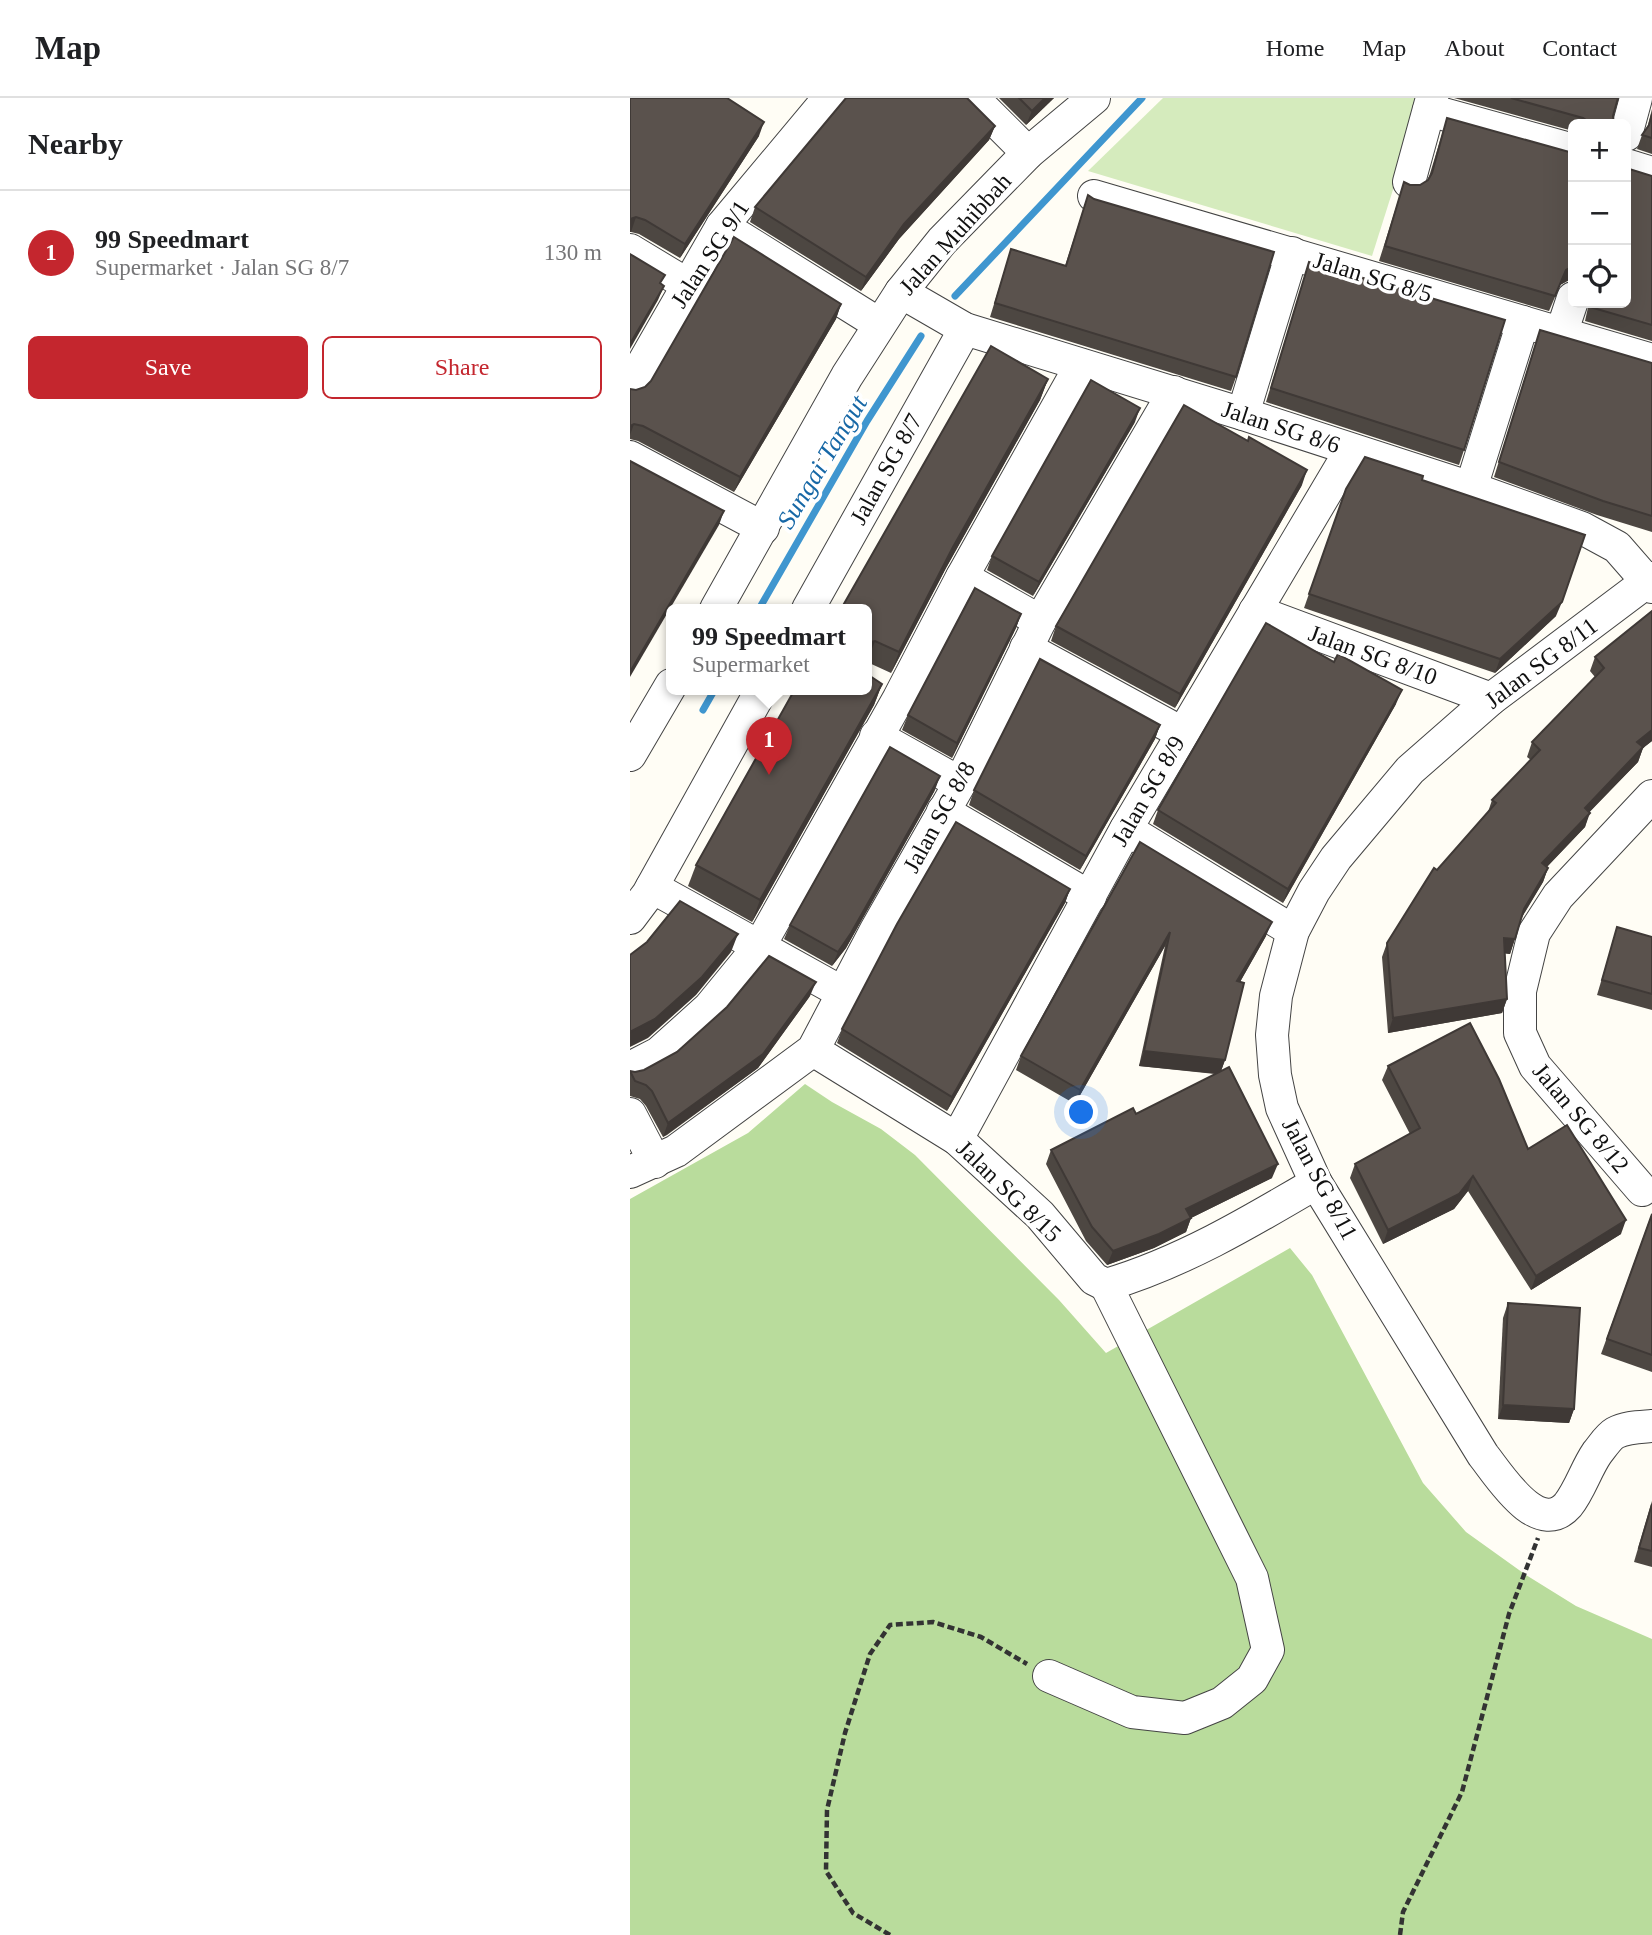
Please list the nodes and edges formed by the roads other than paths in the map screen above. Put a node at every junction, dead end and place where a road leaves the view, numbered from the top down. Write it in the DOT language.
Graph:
graph roads {
  1 [pos="973,98"];
  2 [pos="1094,98"];
  3 [pos="1636,98"];
  4 [pos="816,101"];
  5 [pos="1430,104"];
  6 [pos="1630,119"];
  7 [pos="1568,148"];
  8 [pos="1028,153"];
  9 [pos="1631,167"];
  10 [pos="1652,173"];
  11 [pos="1409,181"];
  12 [pos="1094,196"];
  13 [pos="722,226"];
  14 [pos="630,250"];
  15 [pos="1292,253"];
  16 [pos="688,285"];
  17 [pos="901,292"];
  18 [pos="1570,308"];
  19 [pos="1523,322"];
  20 [pos="879,324"];
  21 [pos="965,329"];
  22 [pos="1561,334"];
  23 [pos="1652,360"];
  24 [pos="1081,365"];
  25 [pos="630,386"];
  26 [pos="1174,392"];
  27 [pos="1243,414"];
  28 [pos="1351,450"];
  29 [pos="630,457"];
  30 [pos="1471,488"];
  31 [pos="762,528"];
  32 [pos="962,577"];
  33 [pos="1651,582"];
  34 [pos="719,604"];
  35 [pos="811,604"];
  36 [pos="1255,611"];
  37 [pos="1040,621"];
  38 [pos="1026,648"];
  39 [pos="666,694"];
  40 [pos="759,695"];
  41 [pos="1491,699"];
  42 [pos="1182,733"];
  43 [pos="876,736"];
  44 [pos="630,755"];
  45 [pos="960,783"];
  46 [pos="1652,796"];
  47 [pos="943,811"];
  48 [pos="1126,829"];
  49 [pos="652,887"];
  50 [pos="1090,897"];
  51 [pos="630,918"];
  52 [pos="1293,931"];
  53 [pos="759,947"];
  54 [pos="843,993"];
  55 [pos="813,1050"];
  56 [pos="630,1068"];
  57 [pos="630,1114"];
  58 [pos="957,1139"];
  59 [pos="643,1167"];
  60 [pos="1316,1183"];
  61 [pos="1642,1190"];
  62 [pos="1106,1285"];
  63 [pos="1652,1426"];
  64 [pos="1049,1676"];
  1 -- 8 [label="street"];
  2 -- 8 [label="street, Jalan Muhibbah"];
  3 -- 6 [label="street"];
  4 -- 13 [label="street, Jalan SG 9/1"];
  5 -- 7 [label="street"];
  5 -- 11 [label="street"];
  8 -- 17 [label="street, Jalan Muhibbah"];
  9 -- 10 [label="street"];
  12 -- 15 [label="street, Jalan SG 8/5"];
  13 -- 16 [label="street, Jalan SG 9/1"];
  13 -- 20 [label="street"];
  14 -- 16 [label="street"];
  15 -- 19 [label="street, Jalan SG 8/5"];
  15 -- 27 [label="street"];
  16 -- 25 [label="street, Jalan SG 9/1"];
  17 -- 20 [label="street, Jalan Muhibbah"];
  17 -- 21 [label="street, Jalan SG 8/6"];
  18 -- 22 [label="street"];
  19 -- 22 [label="street, Jalan SG 8/5"];
  19 -- 30 [label="street"];
  20 -- 31 [label="street, Jalan Muhibbah"];
  21 -- 24 [label="street, Jalan SG 8/6"];
  21 -- 35 [label="street, Jalan SG 8/7"];
  22 -- 23 [label="street, Jalan SG 8/5"];
  24 -- 26 [label="street, Jalan SG 8/6"];
  24 -- 32 [label="street"];
  26 -- 27 [label="street, Jalan SG 8/6"];
  26 -- 37 [label="street, Jalan SG 8/8"];
  27 -- 28 [label="street, Jalan SG 8/6"];
  28 -- 30 [label="street, Jalan SG 8/6"];
  28 -- 36 [label="street, Jalan SG 8/9"];
  29 -- 31 [label="street"];
  30 -- 33 [label="street, Jalan SG 8/6"];
  31 -- 34 [label="street, Jalan Muhibbah"];
  32 -- 37 [label="street"];
  32 -- 43 [label="street"];
  33 -- 41 [label="street, Jalan SG 8/11"];
  36 -- 41 [label="street, Jalan SG 8/10"];
  36 -- 42 [label="street, Jalan SG 8/9"];
  37 -- 38 [label="street, Jalan SG 8/8"];
  38 -- 42 [label="street"];
  38 -- 45 [label="street, Jalan SG 8/8"];
  39 -- 44 [label="street"];
  40 -- 49 [label="street"];
  41 -- 52 [label="street, Jalan SG 8/11"];
  42 -- 48 [label="street, Jalan SG 8/9"];
  43 -- 45 [label="street"];
  43 -- 53 [label="street"];
  45 -- 47 [label="street, Jalan SG 8/8"];
  46 -- 61 [label="street, Jalan SG 8/12"];
  47 -- 50 [label="street"];
  47 -- 54 [label="street, Jalan SG 8/8"];
  48 -- 50 [label="street, Jalan SG 8/9"];
  48 -- 52 [label="street"];
  49 -- 51 [label="street"];
  49 -- 53 [label="street"];
  50 -- 58 [label="street, Jalan SG 8/9"];
  52 -- 60 [label="street, Jalan SG 8/11"];
  53 -- 54 [label="street"];
  53 -- 56 [label="street"];
  54 -- 55 [label="street, Jalan SG 8/8"];
  55 -- 58 [label="street, Jalan SG 8/15"];
  55 -- 59 [label="street, Jalan SG 8/8"];
  57 -- 59 [label="street"];
  58 -- 62 [label="street, Jalan SG 8/15"];
  60 -- 62 [label="street"];
  60 -- 63 [label="street, Jalan SG 8/11"];
  62 -- 64 [label="street"];
}
